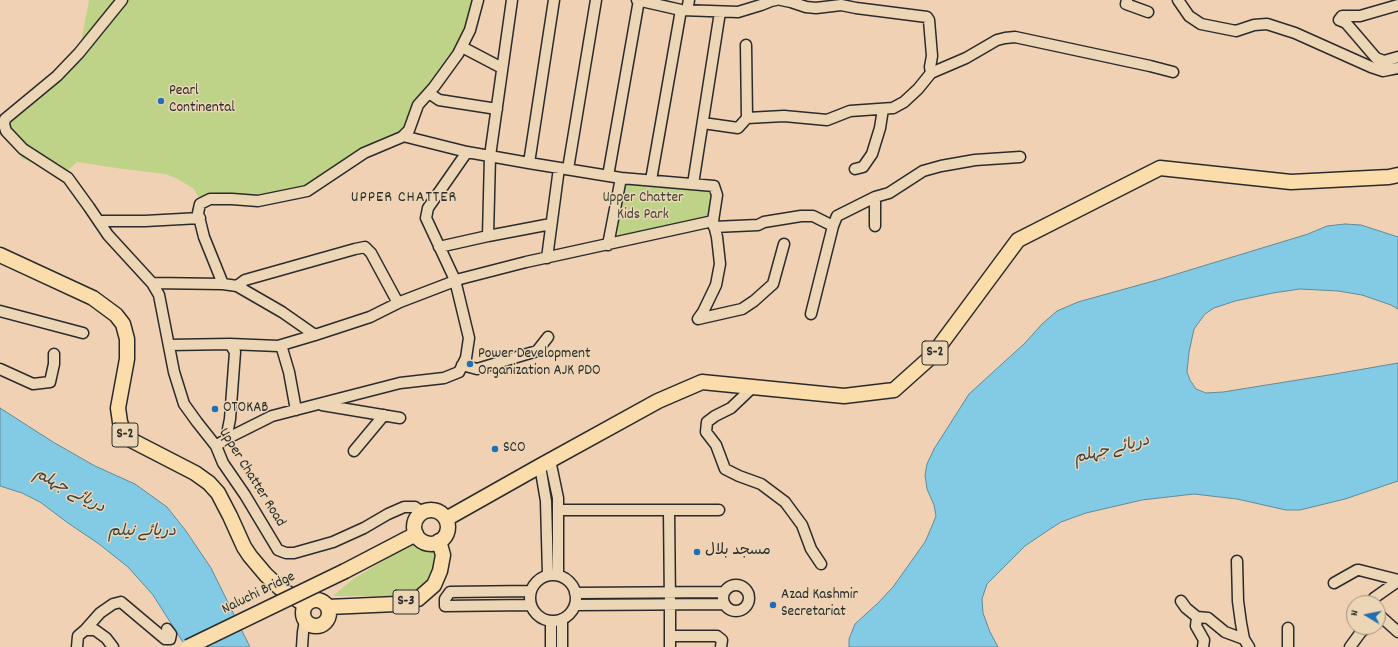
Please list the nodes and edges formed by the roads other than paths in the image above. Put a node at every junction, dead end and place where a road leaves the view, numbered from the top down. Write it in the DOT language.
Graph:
graph roads {
  1 [pos="122,0"];
  2 [pos="478,0"];
  3 [pos="512,0"];
  4 [pos="554,0"];
  5 [pos="596,0"];
  6 [pos="638,0"];
  7 [pos="776,0"];
  8 [pos="781,0"];
  9 [pos="1127,0"];
  10 [pos="1178,0"];
  11 [pos="1398,5"];
  12 [pos="686,7"];
  13 [pos="720,12"];
  14 [pos="1148,12"];
  15 [pos="746,45"];
  16 [pos="462,47"];
  17 [pos="1398,57"];
  18 [pos="502,68"];
  19 [pos="1398,68"];
  20 [pos="1173,72"];
  21 [pos="931,73"];
  22 [pos="429,93"];
  23 [pos="497,109"];
  24 [pos="883,109"];
  25 [pos="747,118"];
  26 [pos="703,123"];
  27 [pos="404,136"];
  28 [pos="467,152"];
  29 [pos="490,156"];
  30 [pos="1020,157"];
  31 [pos="529,163"];
  32 [pos="563,168"];
  33 [pos="855,169"];
  34 [pos="1398,175"];
  35 [pos="608,176"];
  36 [pos="621,178"];
  37 [pos="651,180"];
  38 [pos="693,184"];
  39 [pos="875,197"];
  40 [pos="200,218"];
  41 [pos="98,221"];
  42 [pos="551,224"];
  43 [pos="714,224"];
  44 [pos="833,226"];
  45 [pos="875,226"];
  46 [pos="488,236"];
  47 [pos="608,244"];
  48 [pos="784,244"];
  49 [pos="439,247"];
  50 [pos="0,255"];
  51 [pos="547,258"];
  52 [pos="455,280"];
  53 [pos="152,283"];
  54 [pos="222,284"];
  55 [pos="237,286"];
  56 [pos="398,303"];
  57 [pos="0,311"];
  58 [pos="811,314"];
  59 [pos="83,333"];
  60 [pos="315,335"];
  61 [pos="548,337"];
  62 [pos="230,344"];
  63 [pos="169,345"];
  64 [pos="281,345"];
  65 [pos="54,354"];
  66 [pos="462,365"];
  67 [pos="0,369"];
  68 [pos="753,387"];
  69 [pos="317,404"];
  70 [pos="296,410"];
  71 [pos="384,415"];
  72 [pos="400,418"];
  73 [pos="226,439"];
  74 [pos="216,446"];
  75 [pos="354,451"];
  76 [pos="545,463"];
  77 [pos="558,510"];
  78 [pos="669,510"];
  79 [pos="719,510"];
  80 [pos="422,512"];
  81 [pos="446,520"];
  82 [pos="416,534"];
  83 [pos="439,541"];
  84 [pos="1238,561"];
  85 [pos="821,564"];
  86 [pos="553,575"];
  87 [pos="1398,580"];
  88 [pos="1334,583"];
  89 [pos="531,591"];
  90 [pos="670,592"];
  91 [pos="724,592"];
  92 [pos="575,594"];
  93 [pos="1378,595"];
  94 [pos="1181,601"];
  95 [pos="575,604"];
  96 [pos="670,604"];
  97 [pos="724,604"];
  98 [pos="305,605"];
  99 [pos="531,606"];
  100 [pos="328,607"];
  101 [pos="1197,617"];
  102 [pos="562,619"];
  103 [pos="305,621"];
  104 [pos="551,621"];
  105 [pos="1386,623"];
  106 [pos="167,628"];
  107 [pos="1288,628"];
  108 [pos="85,630"];
  109 [pos="1398,632"];
  110 [pos="1359,635"];
  111 [pos="670,636"];
  112 [pos="1247,643"];
  113 [pos="77,647"];
  114 [pos="113,647"];
  115 [pos="188,647"];
  116 [pos="302,647"];
  117 [pos="551,647"];
  118 [pos="562,647"];
  119 [pos="670,647"];
  120 [pos="721,647"];
  121 [pos="1203,647"];
  122 [pos="1288,647"];
  123 [pos="1350,647"];
  1 -- 41 [label="street, Upper Chatter Road"];
  2 -- 16 [label="street"];
  3 -- 18 [label="street"];
  4 -- 31 [label="street"];
  5 -- 32 [label="street"];
  6 -- 12 [label="street"];
  6 -- 35 [label="street"];
  7 -- 13 [label="street"];
  8 -- 21 [label="street"];
  9 -- 14 [label="street"];
  10 -- 19 [label="street"];
  11 -- 17 [label="street"];
  12 -- 13 [label="street"];
  12 -- 37 [label="street"];
  13 -- 26 [label="street"];
  15 -- 25 [label="street"];
  16 -- 18 [label="street"];
  16 -- 22 [label="street"];
  18 -- 23 [label="street"];
  20 -- 21 [label="street"];
  21 -- 24 [label="street"];
  22 -- 23 [label="street"];
  22 -- 27 [label="street"];
  23 -- 29 [label="street"];
  24 -- 25 [label="street"];
  24 -- 33 [label="street"];
  25 -- 26 [label="street"];
  26 -- 38 [label="street"];
  27 -- 28 [label="street"];
  27 -- 40 [label="street"];
  28 -- 29 [label="street"];
  28 -- 49 [label="street"];
  29 -- 31 [label="street"];
  29 -- 46 [label="street"];
  30 -- 39 [label="street"];
  31 -- 32 [label="street"];
  32 -- 35 [label="street"];
  32 -- 42 [label="street"];
  34 -- 68 [label="highway, S-2"];
  35 -- 36 [label="street"];
  36 -- 37 [label="street"];
  36 -- 47 [label="street"];
  37 -- 38 [label="street"];
  38 -- 43 [label="street"];
  39 -- 44 [label="street"];
  39 -- 45 [label="street"];
  40 -- 41 [label="street"];
  40 -- 54 [label="street"];
  41 -- 53 [label="street, Upper Chatter Road"];
  42 -- 46 [label="street"];
  42 -- 51 [label="street"];
  43 -- 44 [label="street"];
  43 -- 47 [label="street"];
  43 -- 48 [label="street"];
  44 -- 58 [label="street"];
  46 -- 49 [label="street"];
  47 -- 51 [label="street"];
  49 -- 52 [label="street"];
  50 -- 98 [label="highway, S-2"];
  51 -- 52 [label="street"];
  52 -- 56 [label="street"];
  52 -- 66 [label="street"];
  53 -- 54 [label="street"];
  53 -- 63 [label="street, Upper Chatter Road"];
  54 -- 55 [label="street"];
  55 -- 56 [label="street"];
  55 -- 60 [label="street"];
  56 -- 60 [label="street"];
  57 -- 59 [label="street"];
  60 -- 64 [label="street"];
  61 -- 66 [label="street"];
  62 -- 63 [label="street"];
  62 -- 64 [label="street"];
  62 -- 73 [label="street"];
  63 -- 74 [label="street, Upper Chatter Road"];
  64 -- 70 [label="street"];
  65 -- 67 [label="street"];
  66 -- 69 [label="street"];
  68 -- 76 [label="highway, S-2"];
  68 -- 85 [label="street"];
  69 -- 70 [label="street"];
  69 -- 71 [label="street"];
  70 -- 73 [label="street"];
  71 -- 72 [label="street"];
  71 -- 75 [label="street"];
  73 -- 74 [label="street"];
  74 -- 80 [label="street, Upper Chatter Road"];
  76 -- 77 [label="street"];
  76 -- 81 [label="highway, S-2"];
  76 -- 86 [label="street"];
  77 -- 78 [label="street"];
  77 -- 86 [label="street"];
  78 -- 79 [label="street"];
  78 -- 90 [label="street"];
  80 -- 81 [label="highway"];
  80 -- 82 [label="highway"];
  81 -- 83 [label="highway"];
  82 -- 83 [label="highway"];
  82 -- 115 [label="highway, Naluchi Bridge, bridge"];
  83 -- 100 [label="highway, S-3"];
  84 -- 112 [label="street"];
  86 -- 89 [label="street"];
  86 -- 92 [label="street"];
  87 -- 88 [label="street"];
  87 -- 93 [label="street"];
  89 -- 99 [label="street"];
  89 -- 99 [label="street"];
  90 -- 91 [label="street"];
  90 -- 92 [label="street"];
  90 -- 96 [label="street"];
  91 -- 97 [label="street"];
  91 -- 97 [label="street"];
  92 -- 95 [label="street"];
  94 -- 101 [label="street"];
  95 -- 96 [label="street"];
  95 -- 102 [label="street"];
  96 -- 97 [label="street"];
  96 -- 111 [label="street"];
  98 -- 100 [label="highway"];
  98 -- 103 [label="highway"];
  99 -- 104 [label="street"];
  100 -- 103 [label="highway"];
  101 -- 112 [label="street"];
  101 -- 121 [label="street"];
  102 -- 104 [label="street"];
  102 -- 118 [label="street"];
  103 -- 116 [label="street"];
  104 -- 117 [label="street"];
  105 -- 109 [label="street"];
  106 -- 108 [label="street"];
  107 -- 122 [label="street"];
  108 -- 113 [label="street"];
  108 -- 114 [label="street"];
  110 -- 123 [label="street"];
  111 -- 119 [label="street"];
  111 -- 120 [label="street"];
}
